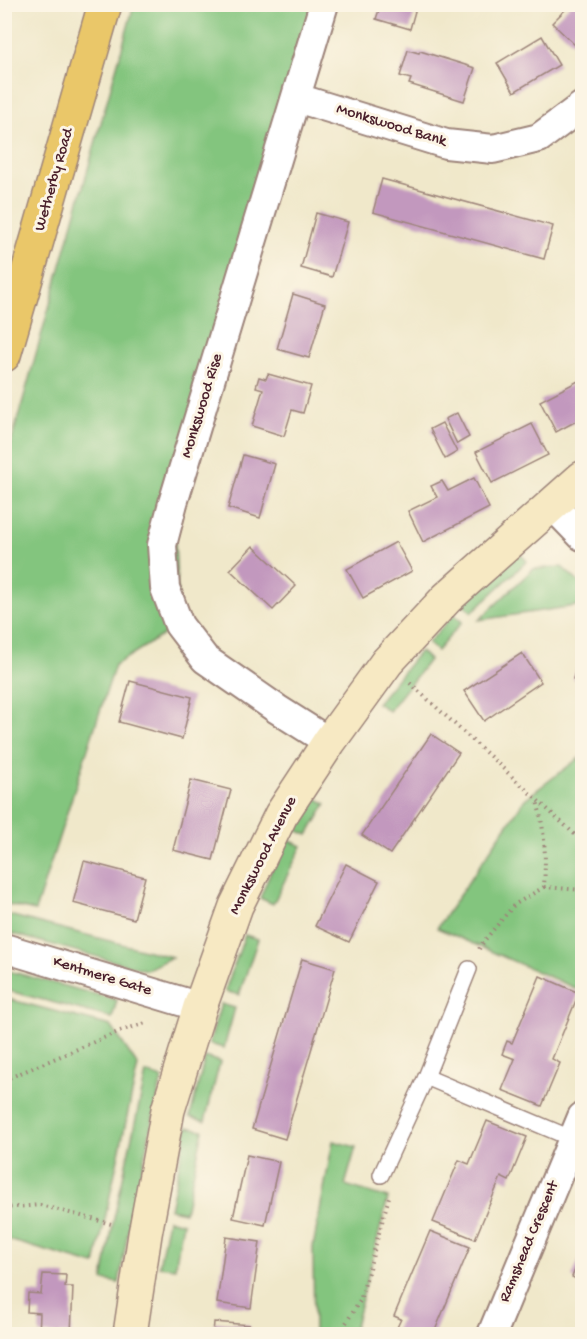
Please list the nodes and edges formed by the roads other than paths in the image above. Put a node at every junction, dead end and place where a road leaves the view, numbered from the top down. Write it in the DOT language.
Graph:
graph roads {
  1 [pos="105,4"];
  2 [pos="324,4"];
  3 [pos="297,98"];
  4 [pos="582,106"];
  5 [pos="4,356"];
  6 [pos="582,478"];
  7 [pos="552,505"];
  8 [pos="582,536"];
  9 [pos="329,742"];
  10 [pos="4,948"];
  11 [pos="469,969"];
  12 [pos="200,1007"];
  13 [pos="426,1077"];
  14 [pos="578,1128"];
  15 [pos="381,1175"];
  16 [pos="130,1335"];
  17 [pos="492,1335"];
  1 -- 5 [label="main road, Wetherby Road"];
  2 -- 3 [label="street, Monkswood Rise"];
  3 -- 4 [label="street, Monkswood Bank"];
  3 -- 9 [label="street, Monkswood Rise"];
  6 -- 7 [label="street, Monkswood Avenue"];
  7 -- 8 [label="street"];
  7 -- 9 [label="street, Monkswood Avenue"];
  9 -- 12 [label="street, Monkswood Avenue"];
  10 -- 12 [label="street, Kentmere Gate"];
  11 -- 13 [label="lane"];
  12 -- 16 [label="street, Monkswood Avenue"];
  13 -- 14 [label="lane"];
  13 -- 15 [label="lane"];
  14 -- 17 [label="street, Ramshead Crescent"];
}
